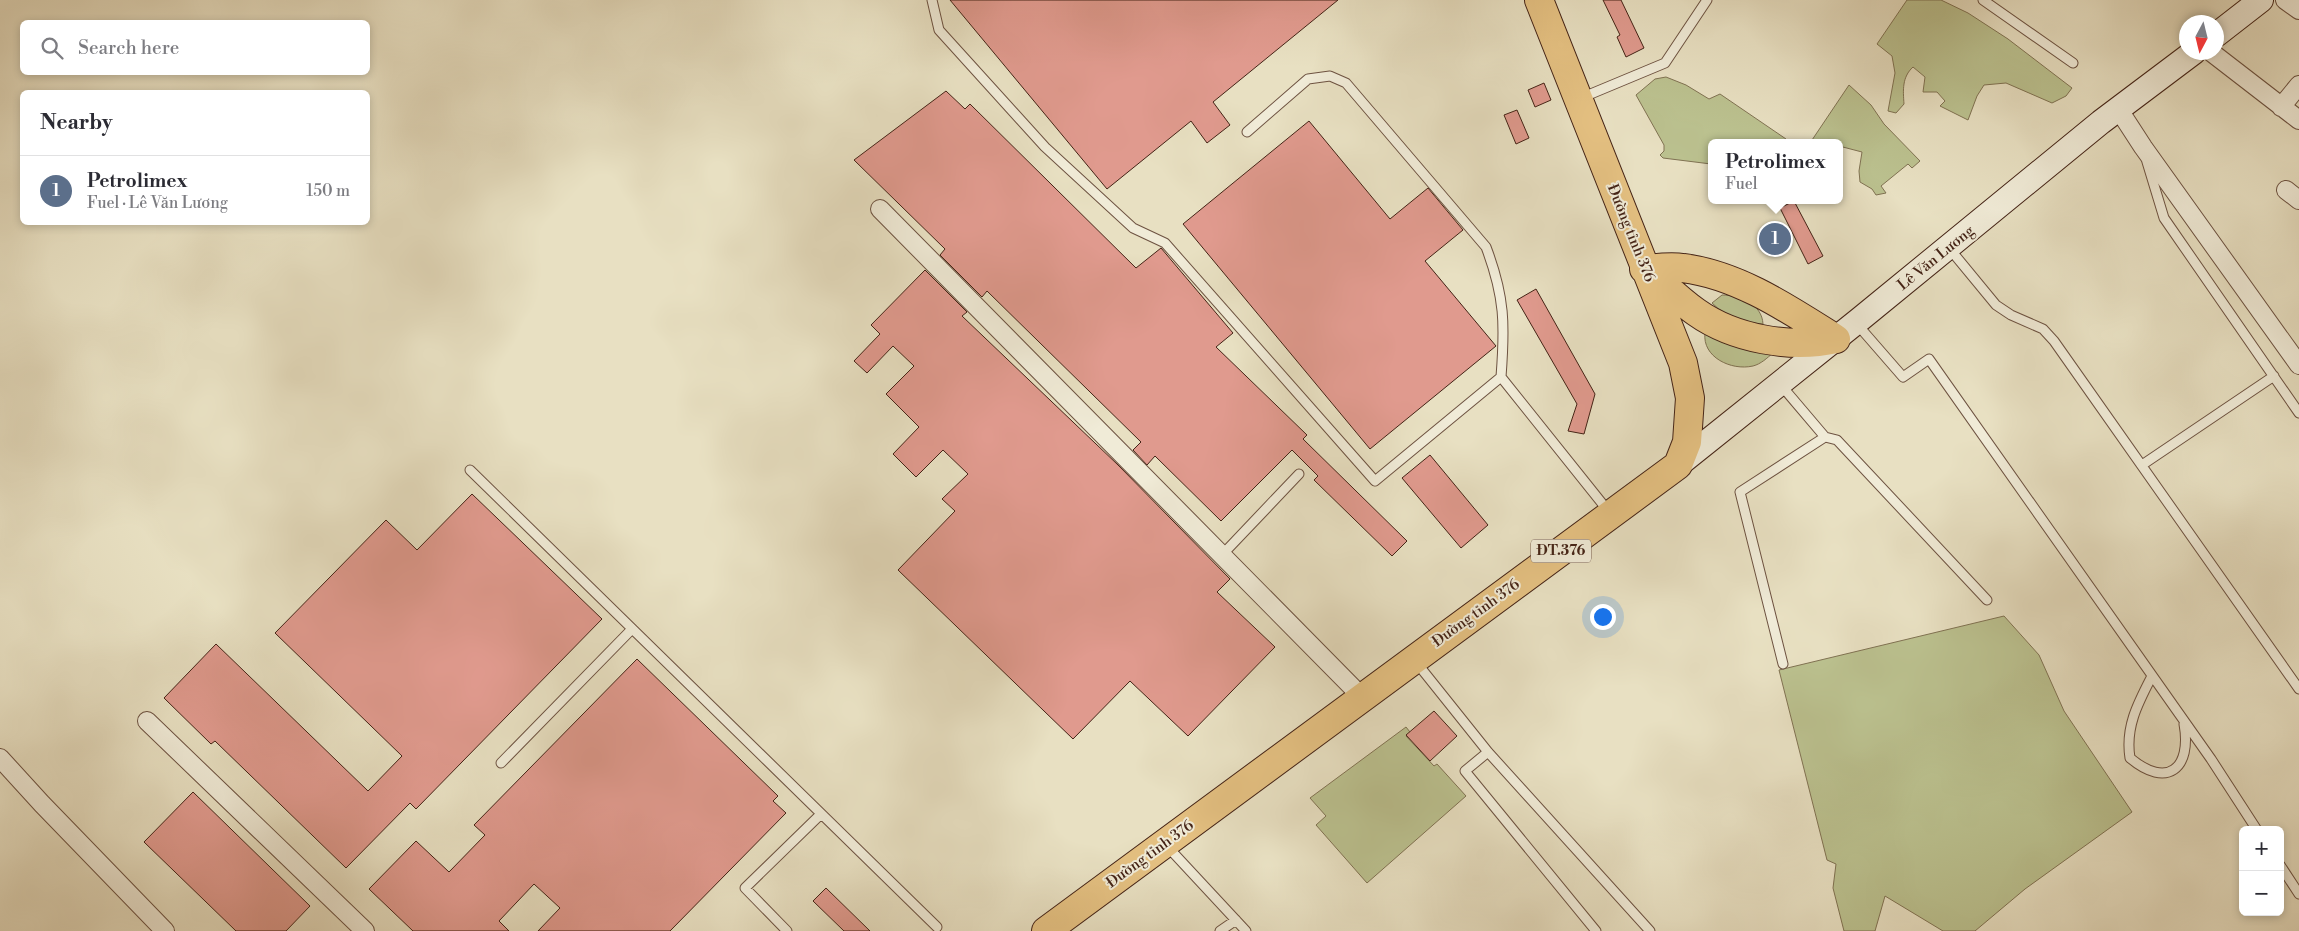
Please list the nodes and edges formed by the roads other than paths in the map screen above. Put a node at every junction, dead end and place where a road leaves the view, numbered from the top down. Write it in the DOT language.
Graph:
graph roads {
  1 [pos="932,0"];
  2 [pos="1539,0"];
  3 [pos="1707,0"];
  4 [pos="1984,0"];
  5 [pos="2261,0"];
  6 [pos="2285,0"];
  7 [pos="2299,10"];
  8 [pos="2224,29"];
  9 [pos="2184,60"];
  10 [pos="2221,60"];
  11 [pos="2074,62"];
  12 [pos="2299,85"];
  13 [pos="1578,99"];
  14 [pos="2282,107"];
  15 [pos="2119,110"];
  16 [pos="2299,120"];
  17 [pos="1247,132"];
  18 [pos="2143,147"];
  19 [pos="880,209"];
  20 [pos="1949,248"];
  21 [pos="1644,269"];
  22 [pos="1846,331"];
  23 [pos="2299,365"];
  24 [pos="2274,376"];
  25 [pos="1501,377"];
  26 [pos="1780,384"];
  27 [pos="2299,413"];
  28 [pos="1824,437"];
  29 [pos="1678,465"];
  30 [pos="2142,465"];
  31 [pos="470,470"];
  32 [pos="1299,474"];
  33 [pos="1611,514"];
  34 [pos="1222,556"];
  35 [pos="1988,600"];
  36 [pos="632,628"];
  37 [pos="1414,660"];
  38 [pos="1783,664"];
  39 [pos="2152,676"];
  40 [pos="2299,689"];
  41 [pos="1362,697"];
  42 [pos="147,721"];
  43 [pos="2184,721"];
  44 [pos="1488,752"];
  45 [pos="0,758"];
  46 [pos="502,763"];
  47 [pos="821,814"];
  48 [pos="2254,826"];
  49 [pos="1164,843"];
  50 [pos="2284,871"];
  51 [pos="2299,894"];
  52 [pos="1236,920"];
  53 [pos="937,927"];
  54 [pos="165,931"];
  55 [pos="365,931"];
  56 [pos="787,931"];
  57 [pos="1046,931"];
  58 [pos="1220,931"];
  59 [pos="1246,931"];
  60 [pos="1596,931"];
  61 [pos="1650,931"];
  1 -- 25 [label="lane"];
  2 -- 13 [label="main road, Đường tỉnh 376"];
  3 -- 13 [label="lane"];
  4 -- 11 [label="lane"];
  5 -- 8 [label="main road"];
  6 -- 7 [label="street"];
  9 -- 15 [label="main road, Lê Văn Lương"];
  10 -- 14 [label="street"];
  12 -- 14 [label="street"];
  13 -- 21 [label="main road, Đường tỉnh 376"];
  14 -- 16 [label="street"];
  15 -- 18 [label="street"];
  15 -- 20 [label="main road, Lê Văn Lương"];
  17 -- 25 [label="lane"];
  18 -- 23 [label="street"];
  18 -- 24 [label="lane"];
  19 -- 34 [label="street"];
  20 -- 22 [label="main road, Lê Văn Lương"];
  20 -- 30 [label="lane"];
  21 -- 22 [label="main road"];
  21 -- 22 [label="main road"];
  21 -- 29 [label="main road, Đường tỉnh 376"];
  22 -- 26 [label="main road, Lê Văn Lương"];
  22 -- 39 [label="lane"];
  24 -- 27 [label="lane"];
  24 -- 30 [label="lane"];
  25 -- 33 [label="lane"];
  26 -- 28 [label="lane"];
  26 -- 29 [label="main road, Lê Văn Lương"];
  28 -- 35 [label="lane"];
  28 -- 38 [label="lane"];
  29 -- 33 [label="main road, Đường tỉnh 376 / ĐT.376"];
  30 -- 40 [label="lane"];
  31 -- 36 [label="lane"];
  32 -- 34 [label="lane"];
  33 -- 37 [label="main road, Đường tỉnh 376 / ĐT.376"];
  34 -- 41 [label="street"];
  36 -- 46 [label="lane"];
  36 -- 47 [label="lane"];
  37 -- 41 [label="main road, Đường tỉnh 376 / ĐT.376"];
  37 -- 44 [label="lane"];
  39 -- 43 [label="lane"];
  39 -- 43 [label="lane"];
  41 -- 49 [label="main road, Đường tỉnh 376 / ĐT.376"];
  42 -- 55 [label="street"];
  43 -- 48 [label="lane"];
  44 -- 60 [label="lane"];
  44 -- 61 [label="lane"];
  45 -- 54 [label="street"];
  47 -- 53 [label="lane"];
  47 -- 56 [label="lane"];
  49 -- 52 [label="lane"];
  49 -- 57 [label="main road, Đường tỉnh 376 / ĐT.376"];
  50 -- 51 [label="lane"];
  52 -- 58 [label="lane"];
  52 -- 59 [label="lane"];
}
